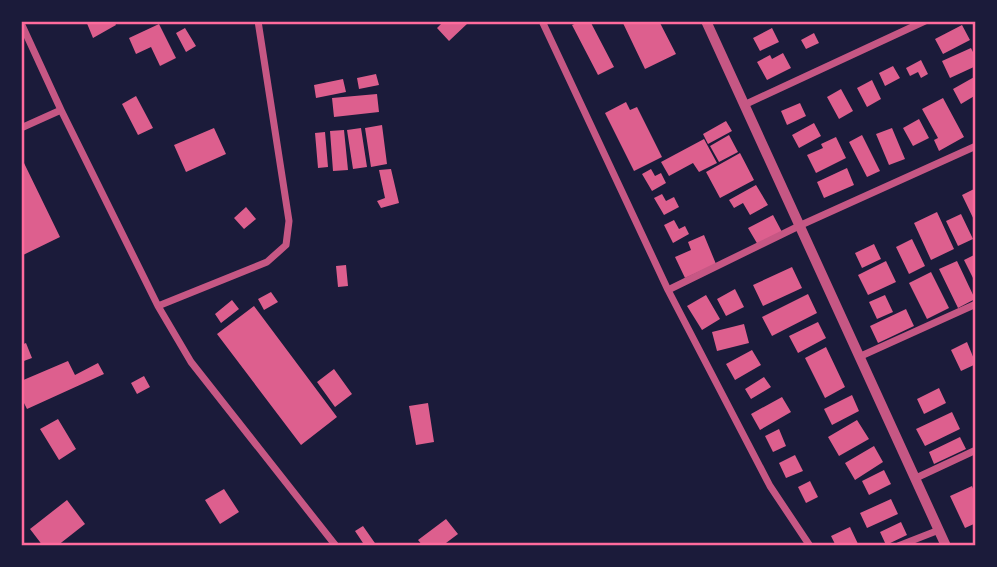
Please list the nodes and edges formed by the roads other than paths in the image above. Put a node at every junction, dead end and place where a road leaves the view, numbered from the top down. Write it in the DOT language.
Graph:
graph roads {
  1 [pos="258,21"];
  2 [pos="542,21"];
  3 [pos="706,21"];
  4 [pos="925,21"];
  5 [pos="21,23"];
  6 [pos="744,105"];
  7 [pos="61,110"];
  8 [pos="21,128"];
  9 [pos="976,146"];
  10 [pos="800,225"];
  11 [pos="668,290"];
  12 [pos="976,304"];
  13 [pos="158,306"];
  14 [pos="861,356"];
  15 [pos="976,450"];
  16 [pos="916,478"];
  17 [pos="939,530"];
  18 [pos="336,546"];
  19 [pos="810,546"];
  20 [pos="898,546"];
  21 [pos="946,546"];
  1 -- 13 [label="street"];
  2 -- 11 [label="street"];
  3 -- 6 [label="street"];
  4 -- 6 [label="street"];
  5 -- 7 [label="street"];
  6 -- 10 [label="street"];
  7 -- 8 [label="street"];
  7 -- 13 [label="street"];
  9 -- 10 [label="street"];
  10 -- 11 [label="street"];
  10 -- 14 [label="street"];
  11 -- 19 [label="street"];
  12 -- 14 [label="street"];
  13 -- 18 [label="street"];
  14 -- 16 [label="street"];
  15 -- 16 [label="street"];
  16 -- 17 [label="street"];
  17 -- 20 [label="street"];
  17 -- 21 [label="street"];
}
